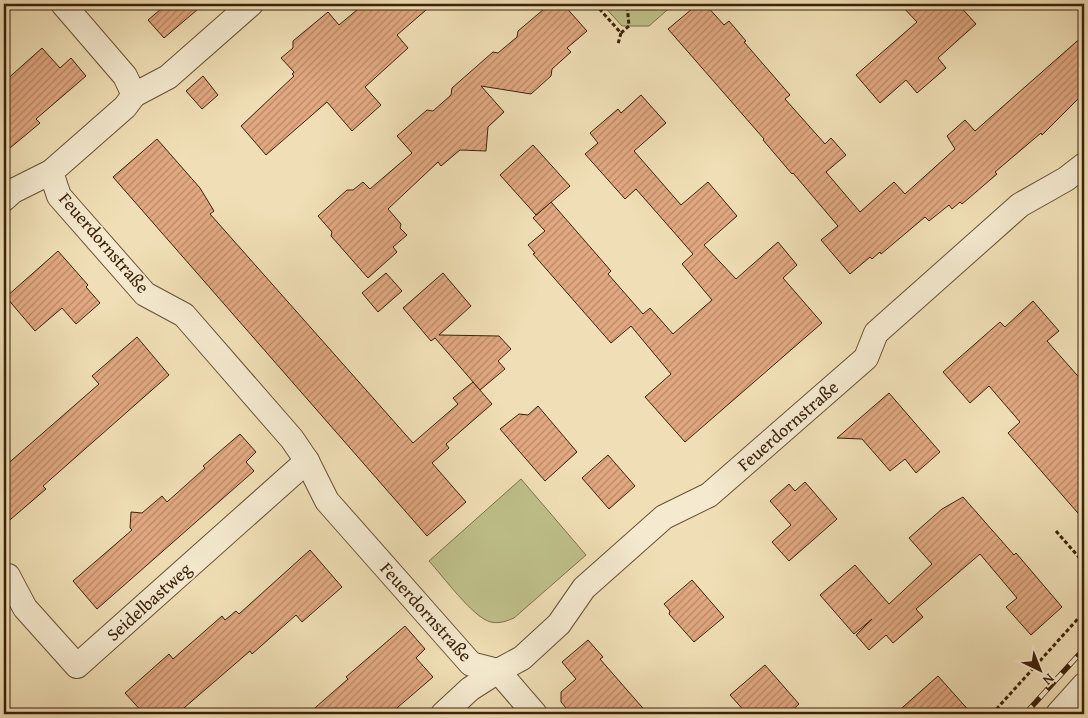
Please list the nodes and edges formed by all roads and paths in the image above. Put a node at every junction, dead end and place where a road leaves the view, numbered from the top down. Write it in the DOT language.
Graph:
graph roads {
  1 [pos="62,4"];
  2 [pos="251,4"];
  3 [pos="595,4"];
  4 [pos="627,4"];
  5 [pos="621,33"];
  6 [pos="618,44"];
  7 [pos="134,95"];
  8 [pos="1084,165"];
  9 [pos="51,172"];
  10 [pos="4,199"];
  11 [pos="307,461"];
  12 [pos="1056,531"];
  13 [pos="1084,563"];
  14 [pos="8,576"];
  15 [pos="1084,612"];
  16 [pos="498,671"];
  17 [pos="1084,685"];
  18 [pos="443,714"];
  19 [pos="535,714"];
  20 [pos="992,714"];
  21 [pos="1058,714"];
  1 -- 7 [label="street"];
  2 -- 7 [label="street, Feuerdornstraße"];
  3 -- 5 [label="path"];
  4 -- 5 [label="path"];
  5 -- 6 [label="path"];
  7 -- 9 [label="street, Feuerdornstraße"];
  8 -- 16 [label="street, Feuerdornstraße"];
  9 -- 10 [label="street"];
  9 -- 11 [label="street, Feuerdornstraße"];
  11 -- 14 [label="street, Seidelbastweg"];
  11 -- 16 [label="street, Feuerdornstraße"];
  12 -- 13 [label="path"];
  15 -- 20 [label="path"];
  16 -- 18 [label="street"];
  16 -- 19 [label="street"];
  17 -- 21 [label="street"];
}
